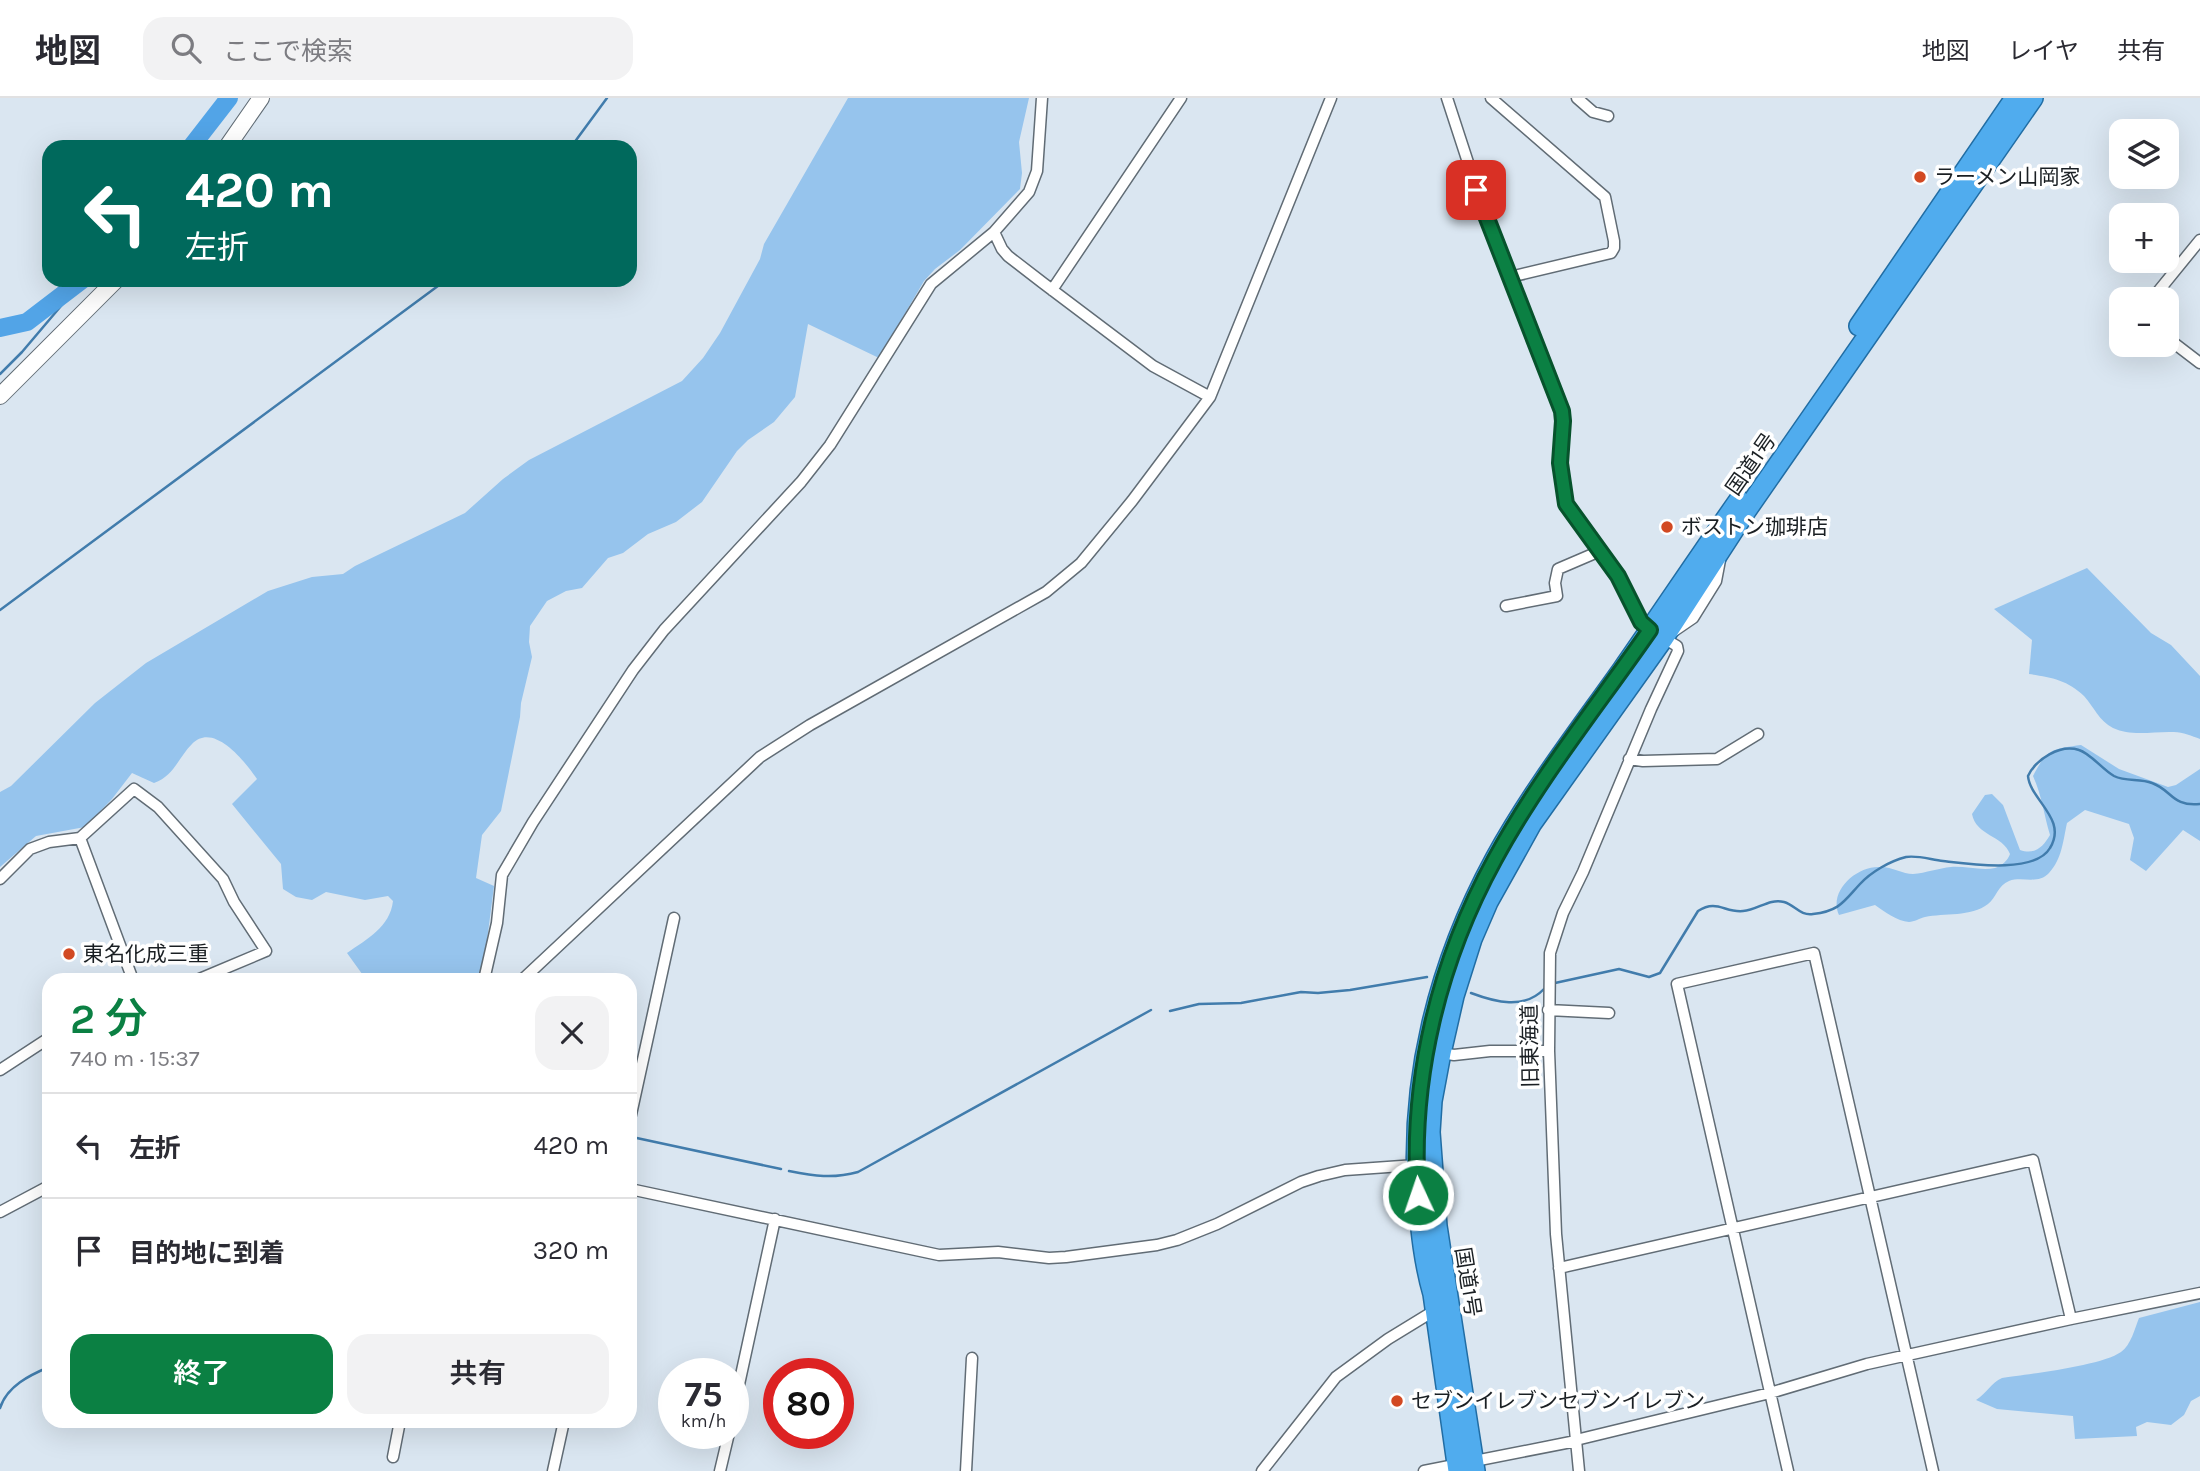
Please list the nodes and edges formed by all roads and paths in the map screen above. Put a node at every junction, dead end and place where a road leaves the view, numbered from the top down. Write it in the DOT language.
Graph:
graph roads {
  1 [pos="261,98"];
  2 [pos="1042,98"];
  3 [pos="1181,98"];
  4 [pos="1331,98"];
  5 [pos="1447,98"];
  6 [pos="1491,98"];
  7 [pos="1577,98"];
  8 [pos="2015,98"];
  9 [pos="2033,98"];
  10 [pos="1608,116"];
  11 [pos="232,140"];
  12 [pos="1981,160"];
  13 [pos="994,232"];
  14 [pos="2200,240"];
  15 [pos="1510,277"];
  16 [pos="109,287"];
  17 [pos="2162,287"];
  18 [pos="1052,290"];
  19 [pos="2179,347"];
  20 [pos="1845,358"];
  21 [pos="2200,363"];
  22 [pos="0,396"];
  23 [pos="1210,397"];
  24 [pos="1722,550"];
  25 [pos="1600,551"];
  26 [pos="1506,606"];
  27 [pos="1664,638"];
  28 [pos="1758,734"];
  29 [pos="1629,759"];
  30 [pos="80,838"];
  31 [pos="1502,861"];
  32 [pos="0,878"];
  33 [pos="674,918"];
  34 [pos="130,973"];
  35 [pos="214,973"];
  36 [pos="486,973"];
  37 [pos="529,973"];
  38 [pos="1548,1010"];
  39 [pos="1609,1013"];
  40 [pos="42,1043"];
  41 [pos="1549,1051"];
  42 [pos="1441,1053"];
  43 [pos="0,1070"];
  44 [pos="637,1087"];
  45 [pos="1416,1165"];
  46 [pos="42,1190"];
  47 [pos="637,1190"];
  48 [pos="1869,1196"];
  49 [pos="0,1212"];
  50 [pos="775,1219"];
  51 [pos="1732,1228"];
  52 [pos="1559,1268"];
  53 [pos="2200,1293"];
  54 [pos="1441,1305"];
  55 [pos="2071,1319"];
  56 [pos="1906,1356"];
  57 [pos="745,1358"];
  58 [pos="972,1358"];
  59 [pos="1770,1393"];
  60 [pos="399,1428"];
  61 [pos="562,1428"];
  62 [pos="1576,1440"];
  63 [pos="725,1449"];
  64 [pos="393,1457"];
  65 [pos="1466,1466"];
  66 [pos="553,1471"];
  67 [pos="720,1471"];
  68 [pos="966,1471"];
  69 [pos="1262,1471"];
  70 [pos="1424,1471"];
  71 [pos="1579,1471"];
  72 [pos="1788,1471"];
  73 [pos="1933,1471"];
  1 -- 11 [label="main road"];
  2 -- 13 [label="street"];
  3 -- 18 [label="street"];
  4 -- 23 [label="street"];
  5 -- 15 [label="street"];
  6 -- 15 [label="street"];
  7 -- 10 [label="street"];
  8 -- 12 [label="highway, 国道1号"];
  9 -- 12 [label="highway, 国道1号"];
  12 -- 20 [label="highway, 国道1号"];
  13 -- 18 [label="street"];
  13 -- 36 [label="street"];
  14 -- 17 [label="street"];
  15 -- 25 [label="street"];
  16 -- 22 [label="main road"];
  18 -- 23 [label="street"];
  19 -- 21 [label="street"];
  20 -- 24 [label="highway, 国道1号"];
  20 -- 27 [label="highway, 国道1号"];
  23 -- 37 [label="street"];
  24 -- 27 [label="highway, 国道1号"];
  24 -- 27 [label="street"];
  25 -- 26 [label="street"];
  25 -- 27 [label="street"];
  27 -- 29 [label="street, 旧東海道"];
  27 -- 31 [label="highway, 国道1号"];
  28 -- 29 [label="street"];
  29 -- 38 [label="street, 旧東海道"];
  30 -- 32 [label="street"];
  30 -- 34 [label="street"];
  30 -- 35 [label="street"];
  31 -- 42 [label="highway, 国道1号"];
  31 -- 45 [label="highway, 国道1号"];
  33 -- 44 [label="street"];
  38 -- 39 [label="street"];
  38 -- 41 [label="street, 旧東海道"];
  40 -- 43 [label="street"];
  41 -- 42 [label="street"];
  41 -- 52 [label="street, 旧東海道"];
  42 -- 54 [label="highway, 国道1号"];
  45 -- 50 [label="street"];
  45 -- 54 [label="highway, 国道1号"];
  46 -- 49 [label="street"];
  47 -- 50 [label="street"];
  48 -- 51 [label="street"];
  48 -- 51 [label="street"];
  48 -- 55 [label="street"];
  48 -- 56 [label="street"];
  50 -- 57 [label="street"];
  51 -- 52 [label="street"];
  51 -- 59 [label="street"];
  52 -- 62 [label="street, 旧東海道"];
  53 -- 55 [label="street"];
  54 -- 65 [label="highway, 国道1号"];
  54 -- 69 [label="street"];
  55 -- 56 [label="street"];
  56 -- 59 [label="street"];
  56 -- 73 [label="street"];
  58 -- 68 [label="street"];
  59 -- 62 [label="street"];
  59 -- 72 [label="street"];
  60 -- 64 [label="street"];
  61 -- 66 [label="street"];
  62 -- 65 [label="street"];
  62 -- 71 [label="street, 旧東海道"];
  63 -- 67 [label="street"];
  65 -- 70 [label="street"];
}
